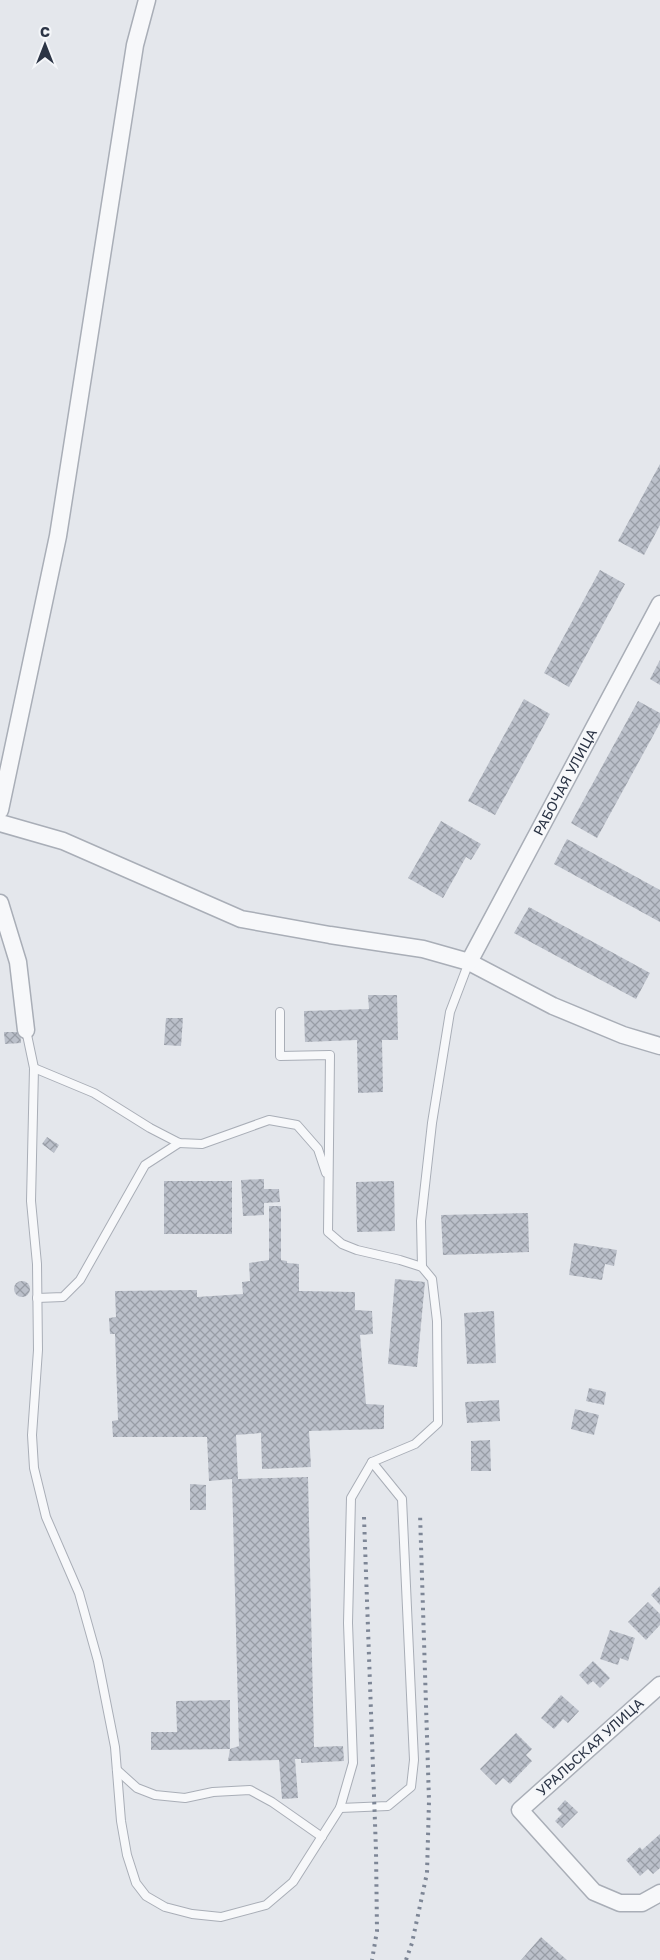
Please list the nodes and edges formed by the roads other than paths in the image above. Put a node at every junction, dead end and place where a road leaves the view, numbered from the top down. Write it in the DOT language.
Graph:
graph roads {
  1 [pos="147,0"];
  2 [pos="660,604"];
  3 [pos="0,810"];
  4 [pos="0,823"];
  5 [pos="0,903"];
  6 [pos="469,962"];
  7 [pos="280,1012"];
  8 [pos="26,1030"];
  9 [pos="660,1046"];
  10 [pos="34,1068"];
  11 [pos="180,1142"];
  12 [pos="328,1180"];
  13 [pos="422,1267"];
  14 [pos="37,1298"];
  15 [pos="372,1462"];
  16 [pos="660,1684"];
  17 [pos="116,1770"];
  18 [pos="340,1808"];
  19 [pos="322,1837"];
  20 [pos="660,1893"];
  1 -- 3 [label="street"];
  2 -- 6 [label="street, РАБОЧАЯ УЛИЦА"];
  4 -- 6 [label="street"];
  5 -- 8 [label="street"];
  6 -- 9 [label="street"];
  6 -- 13 [label="lane"];
  7 -- 12 [label="lane"];
  8 -- 10 [label="lane"];
  10 -- 11 [label="lane"];
  10 -- 14 [label="lane"];
  11 -- 12 [label="lane"];
  11 -- 14 [label="lane"];
  12 -- 13 [label="lane"];
  13 -- 15 [label="lane"];
  14 -- 17 [label="lane"];
  15 -- 18 [label="lane"];
  15 -- 18 [label="lane"];
  16 -- 20 [label="street, УРАЛЬСКАЯ УЛИЦА"];
  17 -- 19 [label="lane"];
  17 -- 19 [label="lane"];
  18 -- 19 [label="lane"];
}
